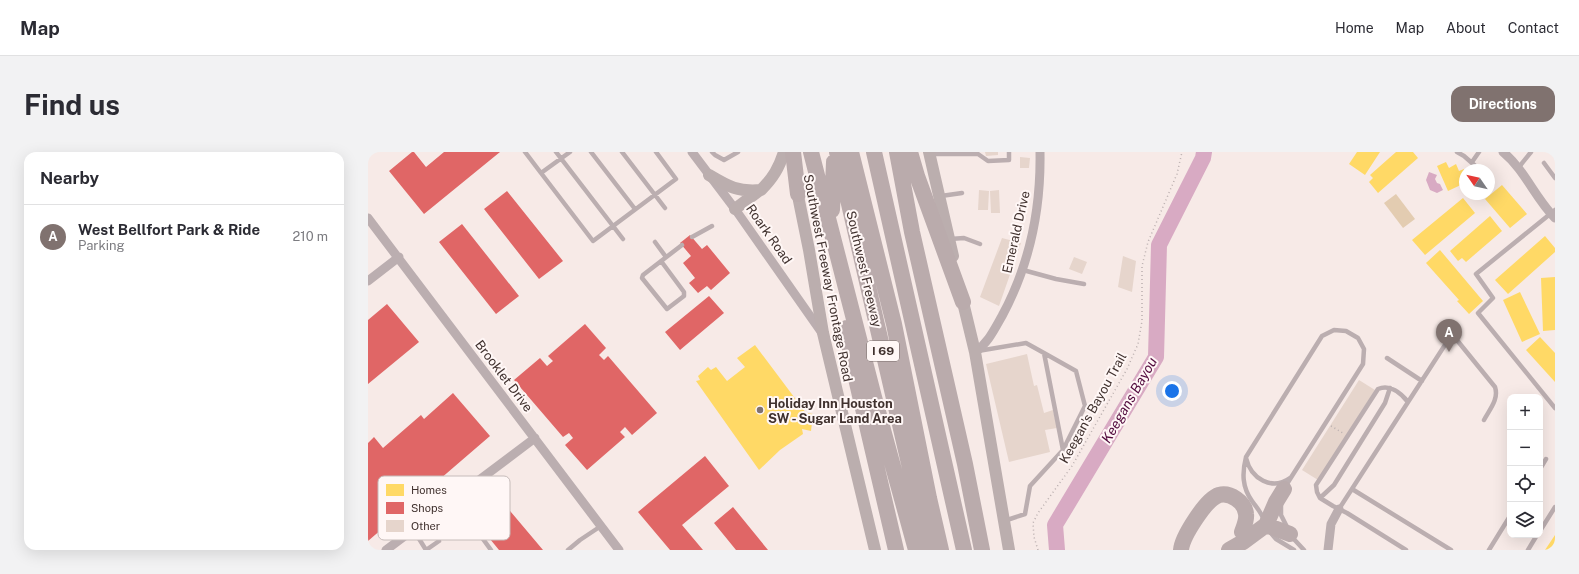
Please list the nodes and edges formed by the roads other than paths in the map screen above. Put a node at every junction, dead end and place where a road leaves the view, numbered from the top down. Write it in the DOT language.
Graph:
graph roads {
  1 [pos="525,152"];
  2 [pos="556,152"];
  3 [pos="570,152"];
  4 [pos="591,152"];
  5 [pos="622,152"];
  6 [pos="656,152"];
  7 [pos="692,152"];
  8 [pos="712,152"];
  9 [pos="738,152"];
  10 [pos="784,152"];
  11 [pos="787,152"];
  12 [pos="793,152"];
  13 [pos="811,152"];
  14 [pos="836,152"];
  15 [pos="851,152"];
  16 [pos="874,152"];
  17 [pos="1009,152"];
  18 [pos="1040,152"];
  19 [pos="1457,152"];
  20 [pos="1479,152"];
  21 [pos="1503,152"];
  22 [pos="1531,152"];
  23 [pos="978,153"];
  24 [pos="901,154"];
  25 [pos="931,155"];
  26 [pos="561,158"];
  27 [pos="1472,162"];
  28 [pos="1544,163"];
  29 [pos="1519,167"];
  30 [pos="541,173"];
  31 [pos="709,175"];
  32 [pos="1555,178"];
  33 [pos="761,190"];
  34 [pos="962,193"];
  35 [pos="798,194"];
  36 [pos="654,195"];
  37 [pos="939,196"];
  38 [pos="665,208"];
  39 [pos="635,209"];
  40 [pos="735,209"];
  41 [pos="1554,214"];
  42 [pos="368,218"];
  43 [pos="613,226"];
  44 [pos="712,226"];
  45 [pos="692,237"];
  46 [pos="623,239"];
  47 [pos="949,239"];
  48 [pos="655,242"];
  49 [pos="980,244"];
  50 [pos="682,245"];
  51 [pos="666,257"];
  52 [pos="399,258"];
  53 [pos="661,261"];
  54 [pos="1023,270"];
  55 [pos="368,281"];
  56 [pos="1084,284"];
  57 [pos="963,302"];
  58 [pos="822,333"];
  59 [pos="975,352"];
  60 [pos="1044,353"];
  61 [pos="1386,358"];
  62 [pos="1422,381"];
  63 [pos="1390,388"];
  64 [pos="908,389"];
  65 [pos="1408,402"];
  66 [pos="1555,408"];
  67 [pos="1484,420"];
  68 [pos="535,438"];
  69 [pos="1063,450"];
  70 [pos="1246,457"];
  71 [pos="1546,459"];
  72 [pos="1542,466"];
  73 [pos="485,476"];
  74 [pos="1352,488"];
  75 [pos="1284,489"];
  76 [pos="1320,498"];
  77 [pos="1555,507"];
  78 [pos="1339,509"];
  79 [pos="1264,518"];
  80 [pos="1004,521"];
  81 [pos="1507,521"];
  82 [pos="601,526"];
  83 [pos="1543,526"];
  84 [pos="1242,532"];
  85 [pos="1535,538"];
  86 [pos="399,540"];
  87 [pos="420,540"];
  88 [pos="484,540"];
  89 [pos="438,541"];
  90 [pos="1292,542"];
  91 [pos="874,549"];
  92 [pos="386,550"];
  93 [pos="491,550"];
  94 [pos="568,550"];
  95 [pos="619,550"];
  96 [pos="896,550"];
  97 [pos="916,550"];
  98 [pos="929,550"];
  99 [pos="941,550"];
  100 [pos="951,550"];
  101 [pos="964,550"];
  102 [pos="982,550"];
  103 [pos="1009,550"];
  104 [pos="1181,550"];
  105 [pos="1216,550"];
  106 [pos="1229,550"];
  107 [pos="1304,550"];
  108 [pos="1328,550"];
  109 [pos="1406,550"];
  110 [pos="1451,550"];
  111 [pos="1489,550"];
  112 [pos="1528,550"];
  1 -- 30 [label="lane"];
  2 -- 26 [label="lane"];
  3 -- 26 [label="lane"];
  4 -- 39 [label="lane"];
  5 -- 36 [label="lane"];
  6 -- 36 [label="lane"];
  7 -- 31 [label="street, Roark Road"];
  8 -- 9 [label="lane"];
  10 -- 33 [label="main road"];
  11 -- 35 [label="main road, Southwest Freeway Frontage Road"];
  12 -- 35 [label="highway"];
  13 -- 97 [label="highway"];
  14 -- 96 [label="highway"];
  14 -- 98 [label="highway, Southwest Freeway / I 69"];
  15 -- 64 [label="highway"];
  16 -- 101 [label="highway, I 69"];
  17 -- 23 [label="lane"];
  18 -- 54 [label="street, Emerald Drive"];
  19 -- 27 [label="lane"];
  20 -- 27 [label="lane"];
  21 -- 29 [label="street"];
  22 -- 29 [label="lane"];
  23 -- 25 [label="lane"];
  24 -- 57 [label="highway"];
  24 -- 102 [label="highway"];
  25 -- 37 [label="main road"];
  26 -- 30 [label="lane"];
  26 -- 43 [label="lane"];
  28 -- 32 [label="lane"];
  29 -- 41 [label="street"];
  30 -- 43 [label="lane"];
  31 -- 33 [label="main road"];
  31 -- 40 [label="street, Roark Road"];
  33 -- 40 [label="main road"];
  34 -- 37 [label="lane"];
  35 -- 58 [label="main road, Southwest Freeway Frontage Road"];
  36 -- 38 [label="lane"];
  36 -- 39 [label="lane"];
  37 -- 47 [label="main road"];
  39 -- 43 [label="lane"];
  40 -- 58 [label="street, Roark Road"];
  41 -- 66 [label="lane"];
  42 -- 52 [label="street, Brooklet Drive"];
  43 -- 46 [label="lane"];
  44 -- 45 [label="lane"];
  47 -- 49 [label="lane"];
  47 -- 57 [label="main road"];
  48 -- 51 [label="lane"];
  50 -- 51 [label="lane"];
  51 -- 53 [label="lane"];
  52 -- 55 [label="street"];
  52 -- 68 [label="street, Brooklet Drive"];
  53 -- 53 [label="lane"];
  54 -- 56 [label="lane"];
  54 -- 59 [label="street, Emerald Drive"];
  57 -- 59 [label="main road"];
  58 -- 91 [label="main road, Southwest Freeway Frontage Road"];
  59 -- 60 [label="lane"];
  59 -- 80 [label="main road"];
  60 -- 69 [label="lane"];
  60 -- 69 [label="lane"];
  61 -- 62 [label="lane"];
  62 -- 65 [label="lane"];
  62 -- 67 [label="lane"];
  63 -- 65 [label="lane"];
  63 -- 76 [label="lane"];
  63 -- 76 [label="lane"];
  64 -- 99 [label="highway"];
  64 -- 100 [label="highway"];
  65 -- 74 [label="lane"];
  68 -- 73 [label="street"];
  68 -- 82 [label="street, Brooklet Drive"];
  69 -- 80 [label="lane"];
  70 -- 75 [label="lane"];
  70 -- 75 [label="lane"];
  70 -- 79 [label="lane"];
  71 -- 72 [label="lane"];
  74 -- 78 [label="lane"];
  74 -- 110 [label="lane"];
  75 -- 79 [label="highway"];
  75 -- 90 [label="lane"];
  76 -- 78 [label="lane"];
  77 -- 83 [label="lane"];
  78 -- 108 [label="street"];
  78 -- 109 [label="lane"];
  79 -- 84 [label="highway"];
  79 -- 90 [label="highway"];
  79 -- 106 [label="highway"];
  80 -- 103 [label="main road"];
  81 -- 111 [label="lane"];
  82 -- 94 [label="lane"];
  82 -- 95 [label="street, Brooklet Drive"];
  84 -- 104 [label="highway"];
  84 -- 105 [label="highway"];
  85 -- 112 [label="lane"];
  86 -- 92 [label="street"];
  87 -- 89 [label="lane"];
  88 -- 93 [label="lane"];
  90 -- 107 [label="lane"];
}
